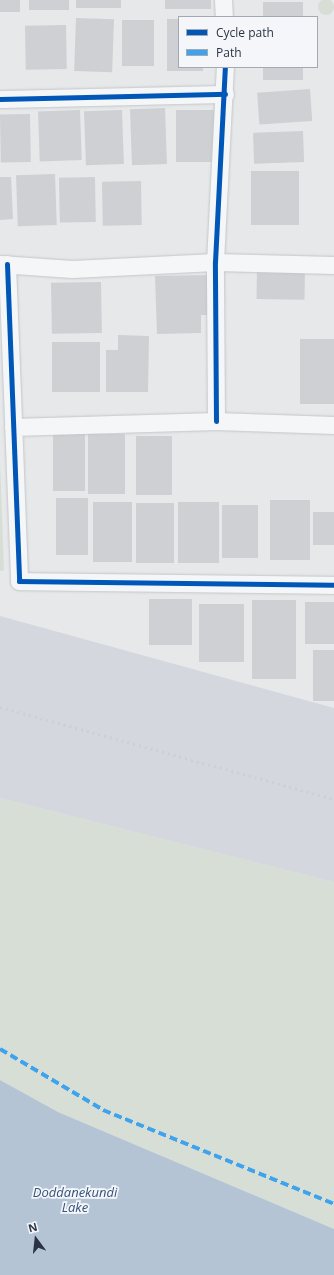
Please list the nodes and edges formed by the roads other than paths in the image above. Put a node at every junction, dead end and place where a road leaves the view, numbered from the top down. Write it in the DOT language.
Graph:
graph roads {
  1 [pos="223,0"];
  2 [pos="224,16"];
  3 [pos="225,68"];
  4 [pos="225,94"];
  5 [pos="0,99"];
  6 [pos="215,262"];
  7 [pos="3,264"];
  8 [pos="334,265"];
  9 [pos="216,421"];
  10 [pos="334,425"];
  11 [pos="13,427"];
  12 [pos="334,585"];
  1 -- 2 [label="street"];
  3 -- 4 [label="street"];
  4 -- 5 [label="street"];
  4 -- 6 [label="street"];
  6 -- 7 [label="street"];
  6 -- 8 [label="street"];
  6 -- 9 [label="street"];
  7 -- 11 [label="street"];
  9 -- 10 [label="street"];
  9 -- 11 [label="street"];
  11 -- 12 [label="street"];
}
